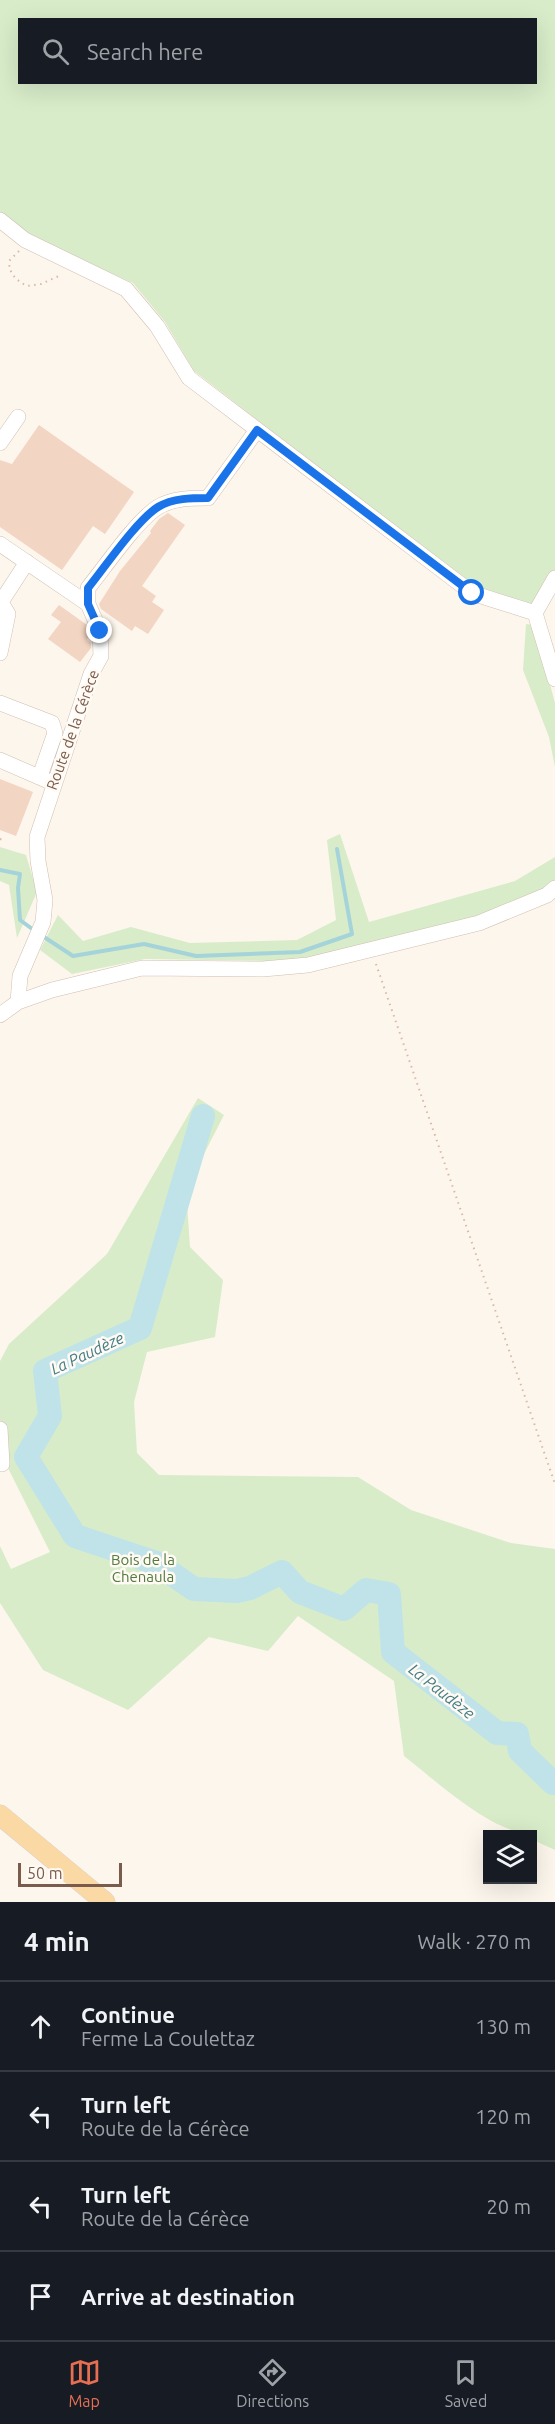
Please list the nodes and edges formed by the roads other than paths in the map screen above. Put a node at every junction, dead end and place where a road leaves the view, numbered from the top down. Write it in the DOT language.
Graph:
graph roads {
  1 [pos="0,220"];
  2 [pos="18,417"];
  3 [pos="257,430"];
  4 [pos="0,443"];
  5 [pos="0,544"];
  6 [pos="27,562"];
  7 [pos="555,578"];
  8 [pos="0,602"];
  9 [pos="88,604"];
  10 [pos="535,613"];
  11 [pos="0,653"];
  12 [pos="555,679"];
  13 [pos="0,703"];
  14 [pos="0,760"];
  15 [pos="46,780"];
  16 [pos="555,888"];
  17 [pos="18,1002"];
  18 [pos="0,1015"];
  19 [pos="0,1429"];
  20 [pos="2,1464"];
  21 [pos="0,1815"];
  22 [pos="105,1902"];
  1 -- 3 [label="street"];
  2 -- 4 [label="street"];
  3 -- 9 [label="street"];
  3 -- 10 [label="street"];
  5 -- 6 [label="street"];
  6 -- 8 [label="street"];
  6 -- 9 [label="street"];
  7 -- 10 [label="street"];
  8 -- 11 [label="street"];
  9 -- 15 [label="street, Route de la Cérèce"];
  10 -- 12 [label="street"];
  13 -- 15 [label="street"];
  14 -- 15 [label="street"];
  15 -- 17 [label="street, Route de la Cérèce"];
  16 -- 17 [label="street"];
  17 -- 18 [label="street"];
  19 -- 20 [label="street"];
  21 -- 22 [label="main road"];
}
